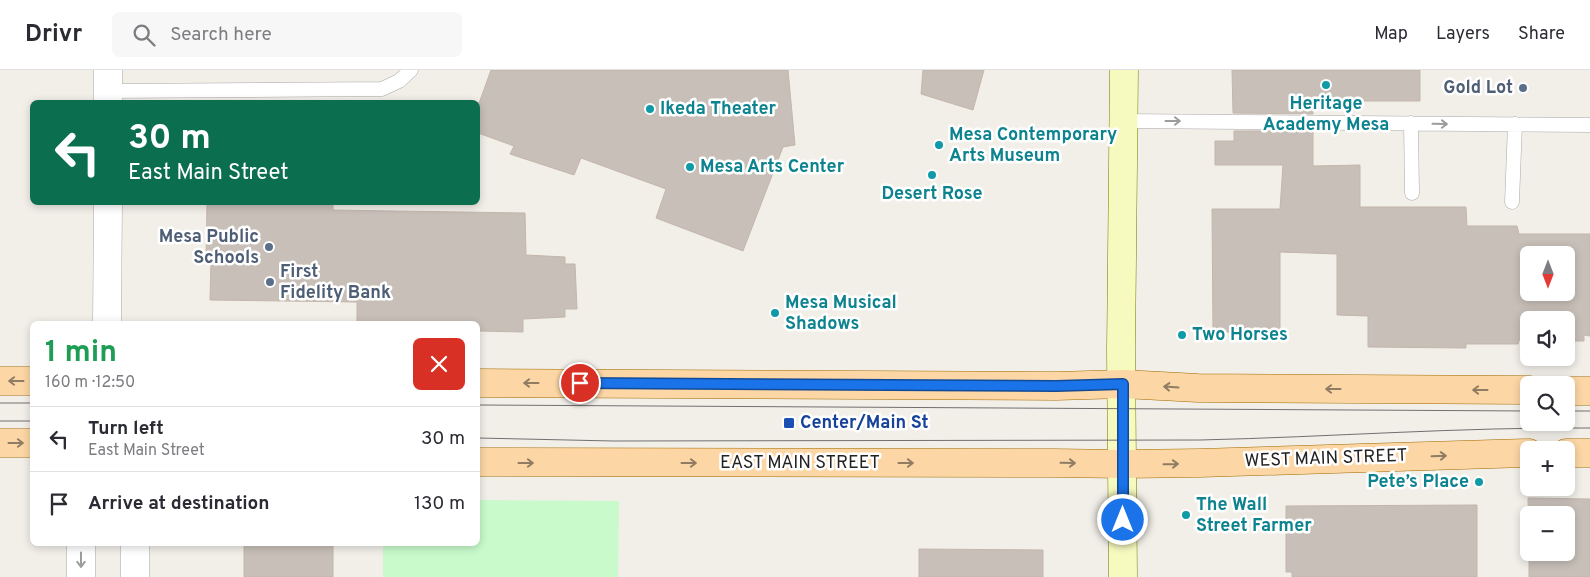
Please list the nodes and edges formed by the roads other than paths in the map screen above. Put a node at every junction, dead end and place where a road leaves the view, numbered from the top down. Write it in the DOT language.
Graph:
graph roads {
  1 [pos="411,70"];
  2 [pos="1124,70"];
  3 [pos="108,88"];
  4 [pos="1124,121"];
  5 [pos="1411,124"];
  6 [pos="1515,124"];
  7 [pos="1590,125"];
  8 [pos="1412,193"];
  9 [pos="1512,202"];
  10 [pos="108,205"];
  11 [pos="107,321"];
  12 [pos="0,381"];
  13 [pos="30,381"];
  14 [pos="480,383"];
  15 [pos="1123,384"];
  16 [pos="1520,390"];
  17 [pos="1575,391"];
  18 [pos="1590,391"];
  19 [pos="0,443"];
  20 [pos="30,443"];
  21 [pos="1520,453"];
  22 [pos="1575,453"];
  23 [pos="1590,453"];
  24 [pos="480,462"];
  25 [pos="1123,464"];
  26 [pos="82,546"];
  27 [pos="135,546"];
  28 [pos="81,577"];
  29 [pos="135,577"];
  30 [pos="1123,577"];
  1 -- 3 [label="lane"];
  2 -- 4 [label="street"];
  4 -- 5 [label="lane, one-way"];
  4 -- 15 [label="street"];
  5 -- 6 [label="lane, one-way"];
  5 -- 8 [label="lane"];
  6 -- 7 [label="lane"];
  6 -- 9 [label="lane"];
  10 -- 11 [label="street"];
  13 -- 12 [label="main road, one-way"];
  15 -- 14 [label="main road, one-way"];
  16 -- 15 [label="main road, one-way"];
  15 -- 25 [label="street"];
  17 -- 18 [label="main road"];
  19 -- 20 [label="main road, one-way"];
  25 -- 21 [label="main road, WEST MAIN STREET, one-way"];
  22 -- 23 [label="main road"];
  24 -- 25 [label="main road, EAST MAIN STREET, one-way"];
  25 -- 30 [label="street"];
  26 -- 28 [label="street, one-way"];
  27 -- 29 [label="street"];
}
